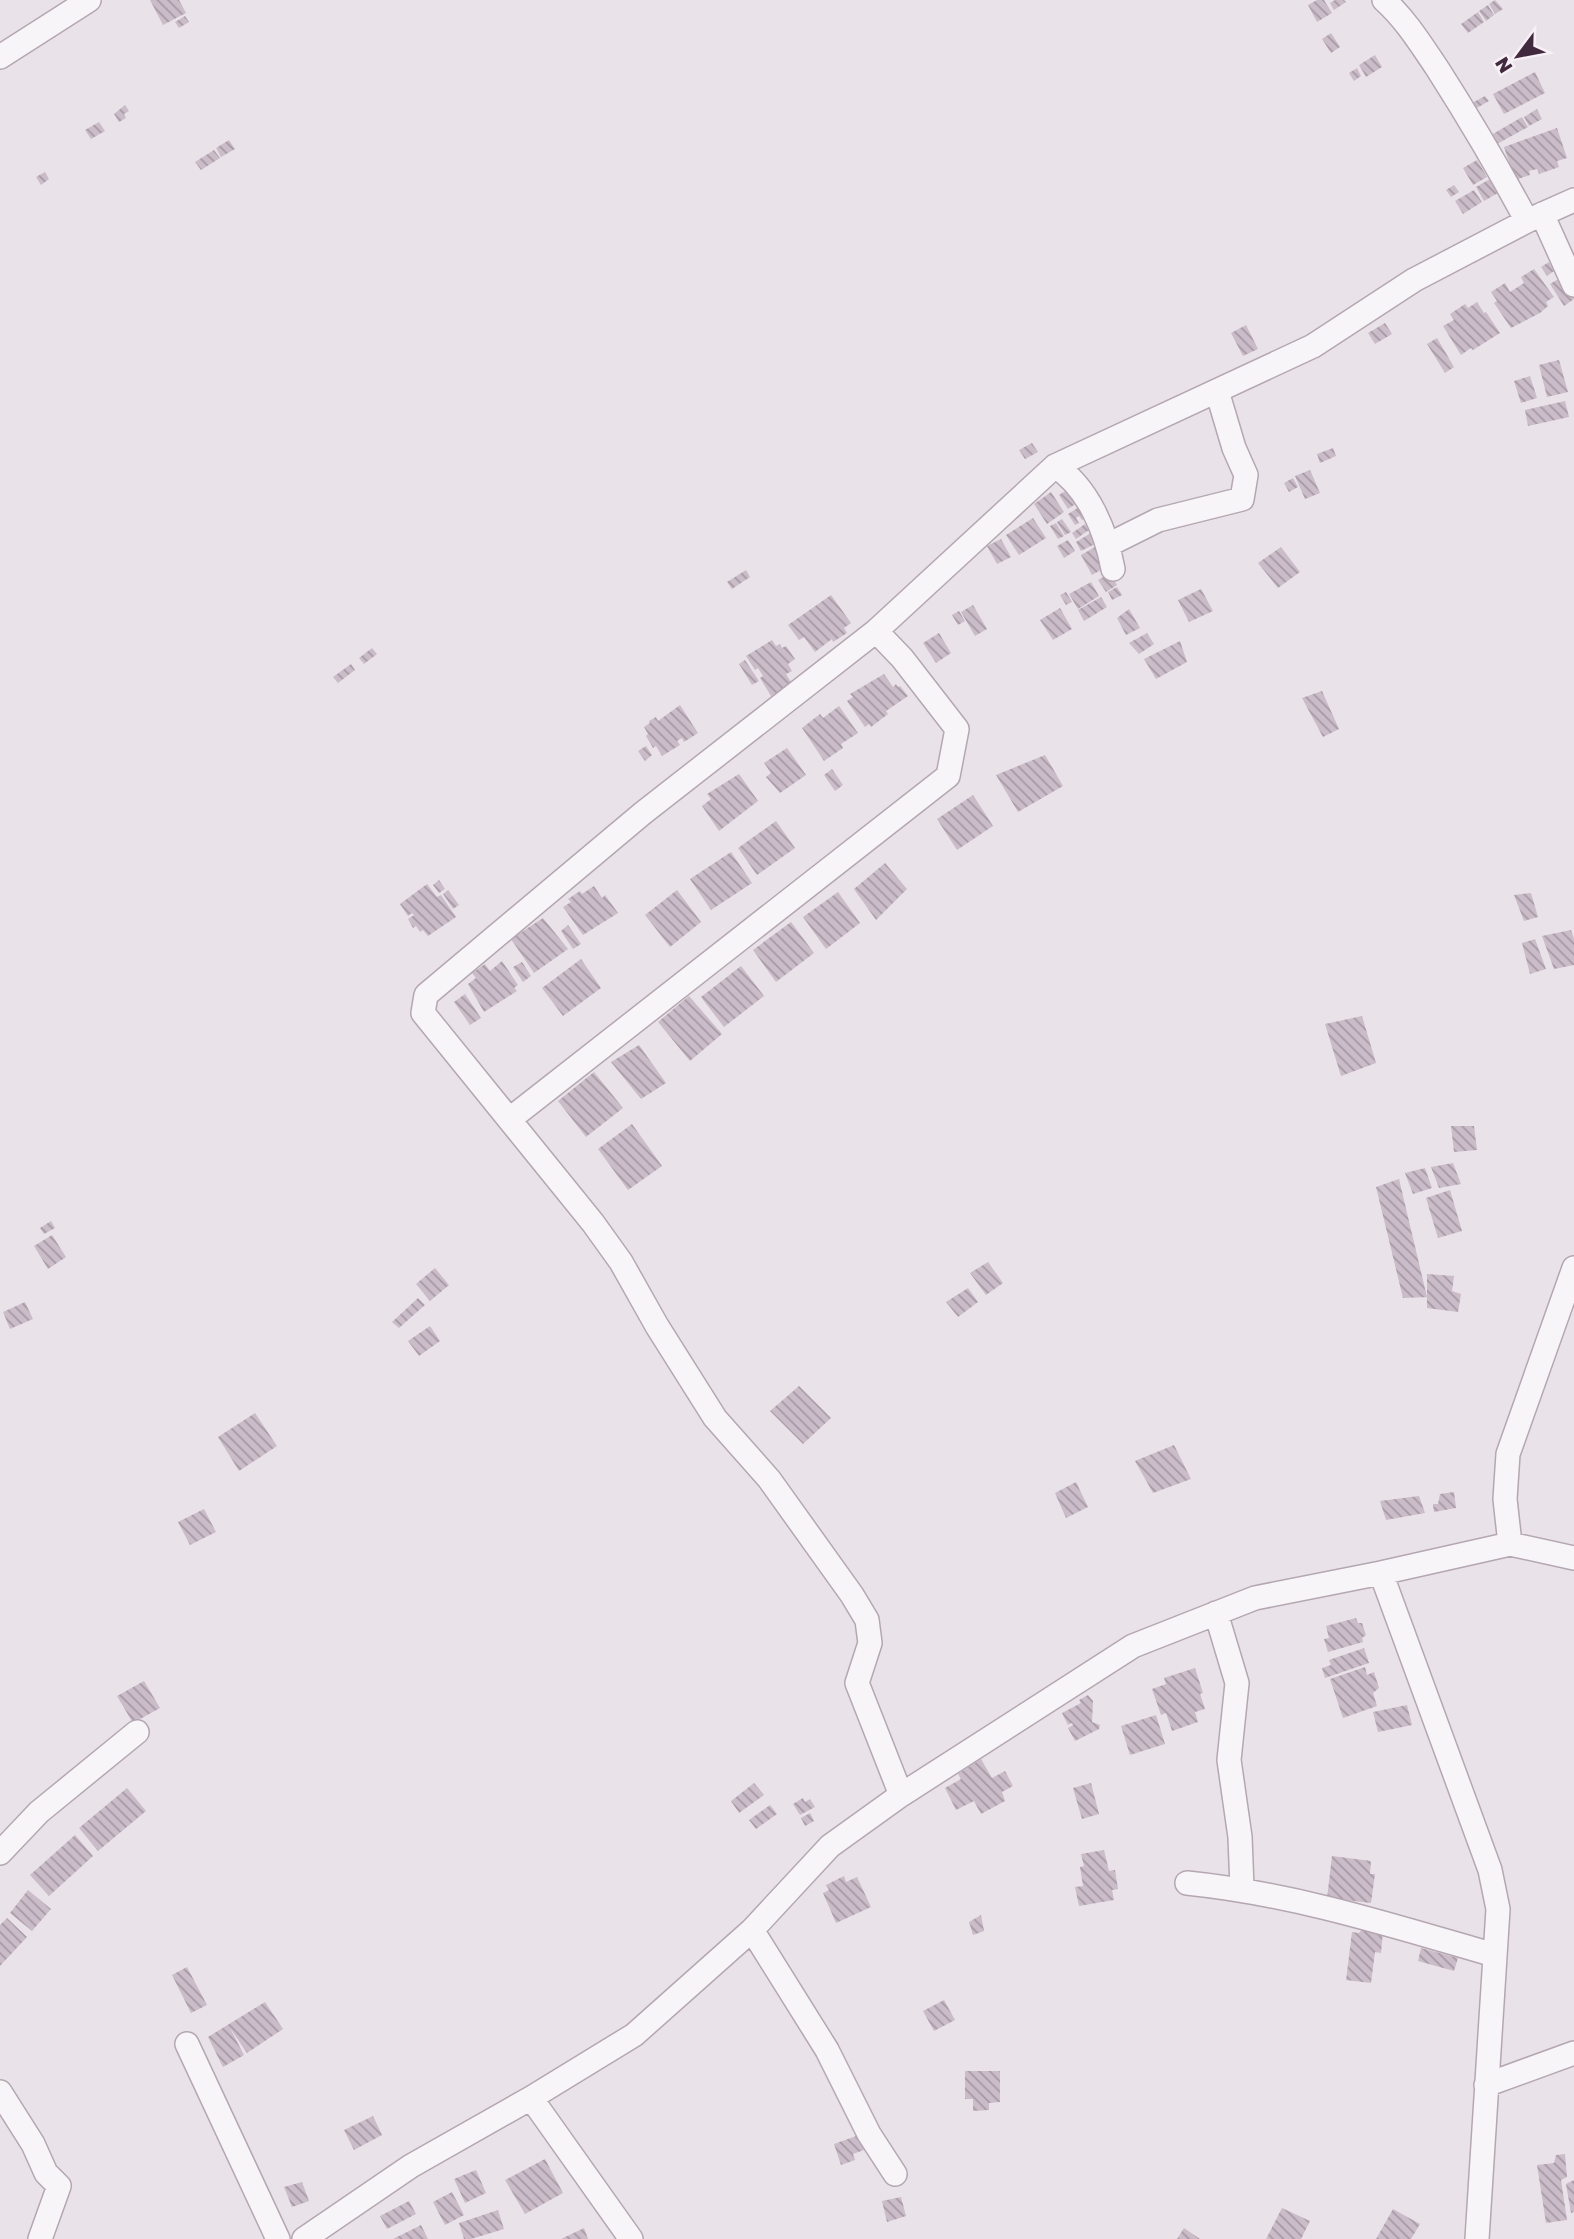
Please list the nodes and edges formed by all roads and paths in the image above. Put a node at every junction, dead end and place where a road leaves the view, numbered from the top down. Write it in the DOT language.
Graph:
graph roads {
  1 [pos="89,0"];
  2 [pos="1384,0"];
  3 [pos="0,57"];
  4 [pos="1574,200"];
  5 [pos="1534,218"];
  6 [pos="1574,285"];
  7 [pos="1217,391"];
  8 [pos="1055,466"];
  9 [pos="1108,545"];
  10 [pos="1113,569"];
  11 [pos="876,631"];
  12 [pos="510,1119"];
  13 [pos="1574,1268"];
  14 [pos="1510,1544"];
  15 [pos="1574,1558"];
  16 [pos="1381,1573"];
  17 [pos="1216,1613"];
  18 [pos="137,1732"];
  19 [pos="901,1795"];
  20 [pos="0,1853"];
  21 [pos="1187,1883"];
  22 [pos="1242,1888"];
  23 [pos="752,1930"];
  24 [pos="1494,1955"];
  25 [pos="187,2043"];
  26 [pos="1574,2053"];
  27 [pos="1486,2085"];
  28 [pos="0,2092"];
  29 [pos="531,2098"];
  30 [pos="895,2174"];
  31 [pos="40,2239"];
  32 [pos="278,2239"];
  33 [pos="304,2239"];
  34 [pos="631,2239"];
  35 [pos="1477,2239"];
  1 -- 3 [label="street"];
  2 -- 5 [label="street"];
  4 -- 5 [label="street"];
  5 -- 6 [label="street"];
  5 -- 7 [label="street"];
  7 -- 8 [label="street"];
  7 -- 9 [label="street"];
  8 -- 9 [label="street"];
  8 -- 11 [label="street"];
  9 -- 10 [label="street"];
  11 -- 12 [label="street"];
  11 -- 12 [label="street"];
  12 -- 19 [label="street"];
  13 -- 14 [label="street"];
  14 -- 15 [label="street"];
  14 -- 16 [label="street"];
  16 -- 17 [label="street"];
  16 -- 24 [label="street"];
  17 -- 19 [label="street"];
  17 -- 22 [label="street"];
  18 -- 20 [label="street"];
  19 -- 23 [label="street"];
  21 -- 22 [label="street"];
  22 -- 24 [label="street"];
  23 -- 29 [label="street"];
  23 -- 30 [label="street"];
  24 -- 27 [label="street"];
  25 -- 32 [label="street"];
  26 -- 27 [label="street"];
  27 -- 35 [label="street"];
  28 -- 31 [label="street"];
  29 -- 33 [label="street"];
  29 -- 34 [label="street"];
}
